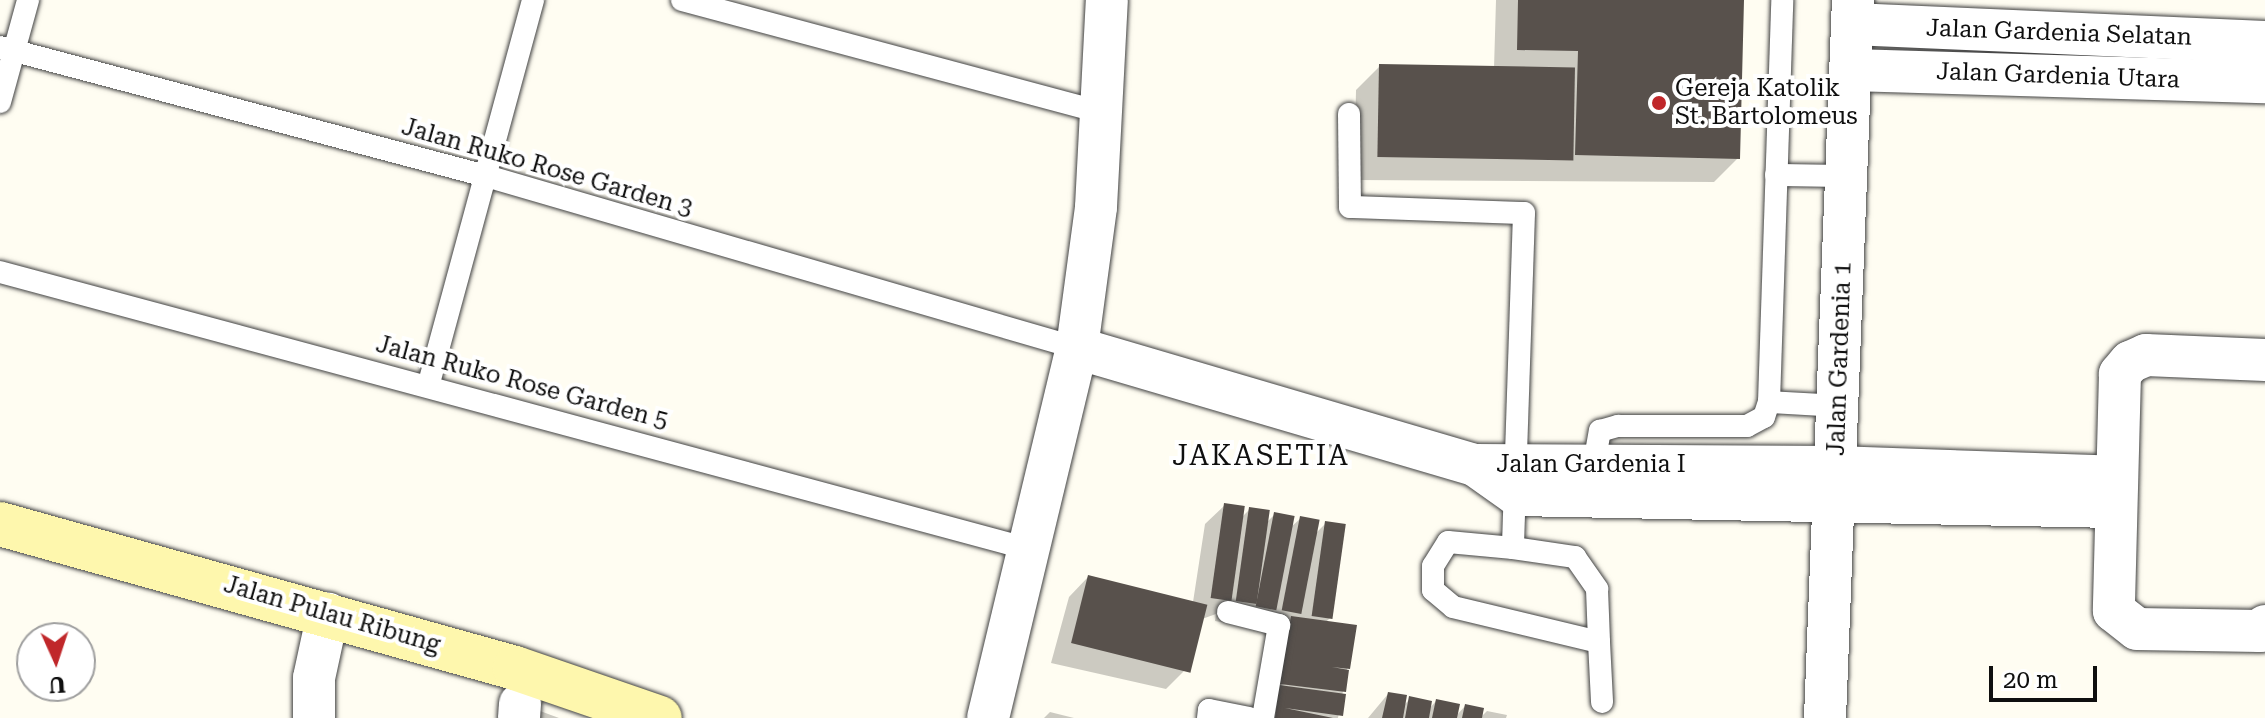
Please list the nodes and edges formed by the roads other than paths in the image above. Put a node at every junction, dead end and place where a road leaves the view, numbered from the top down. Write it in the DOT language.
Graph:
graph roads {
  1 [pos="28,0"];
  2 [pos="533,0"];
  3 [pos="682,0"];
  4 [pos="1107,0"];
  5 [pos="1782,0"];
  6 [pos="1853,12"];
  7 [pos="2265,42"];
  8 [pos="7,49"];
  9 [pos="1851,70"];
  10 [pos="2265,82"];
  11 [pos="0,102"];
  12 [pos="1101,112"];
  13 [pos="1349,114"];
  14 [pos="1776,175"];
  15 [pos="486,176"];
  16 [pos="1847,176"];
  17 [pos="0,272"];
  18 [pos="1077,348"];
  19 [pos="2265,360"];
  20 [pos="429,383"];
  21 [pos="1769,402"];
  22 [pos="1838,406"];
  23 [pos="1594,464"];
  24 [pos="1518,479"];
  25 [pos="1834,484"];
  26 [pos="2115,492"];
  27 [pos="0,524"];
  28 [pos="1513,548"];
  29 [pos="1029,549"];
  30 [pos="1228,612"];
  31 [pos="328,613"];
  32 [pos="2265,626"];
  33 [pos="1599,642"];
  34 [pos="1602,702"];
  35 [pos="314,718"];
  36 [pos="660,718"];
  37 [pos="988,718"];
  38 [pos="1208,718"];
  39 [pos="1249,718"];
  40 [pos="1263,718"];
  41 [pos="1825,718"];
  1 -- 8 [label="lane"];
  2 -- 15 [label="lane"];
  3 -- 12 [label="lane"];
  4 -- 12 [label="street"];
  5 -- 14 [label="lane"];
  6 -- 7 [label="street, Jalan Gardenia Selatan"];
  6 -- 9 [label="street, Jalan Gardenia 1"];
  8 -- 11 [label="lane"];
  8 -- 15 [label="lane, Jalan Ruko Rose Garden 3"];
  9 -- 10 [label="street, Jalan Gardenia Utara"];
  9 -- 16 [label="street, Jalan Gardenia 1"];
  12 -- 18 [label="street"];
  13 -- 24 [label="lane"];
  14 -- 16 [label="lane"];
  14 -- 21 [label="lane"];
  15 -- 18 [label="lane, Jalan Ruko Rose Garden 3"];
  15 -- 20 [label="lane"];
  16 -- 22 [label="street, Jalan Gardenia 1"];
  17 -- 20 [label="lane, Jalan Ruko Rose Garden 5"];
  18 -- 24 [label="street, Jalan Gardenia I"];
  18 -- 29 [label="street"];
  19 -- 26 [label="street"];
  20 -- 29 [label="lane, Jalan Ruko Rose Garden 5"];
  21 -- 22 [label="lane"];
  21 -- 23 [label="lane"];
  22 -- 25 [label="street, Jalan Gardenia 1"];
  23 -- 24 [label="street, Jalan Gardenia I"];
  23 -- 25 [label="street, Jalan Gardenia I"];
  24 -- 25 [label="street, Jalan Gardenia I"];
  24 -- 28 [label="lane"];
  25 -- 26 [label="street"];
  25 -- 41 [label="street, Jalan Gardenia 1"];
  26 -- 32 [label="street"];
  27 -- 31 [label="main road, Jalan Pulau Ribung"];
  28 -- 33 [label="lane"];
  28 -- 33 [label="lane"];
  29 -- 37 [label="street"];
  30 -- 40 [label="lane"];
  31 -- 35 [label="street"];
  31 -- 36 [label="main road, Jalan Pulau Ribung"];
  33 -- 34 [label="lane"];
  38 -- 39 [label="lane"];
}
